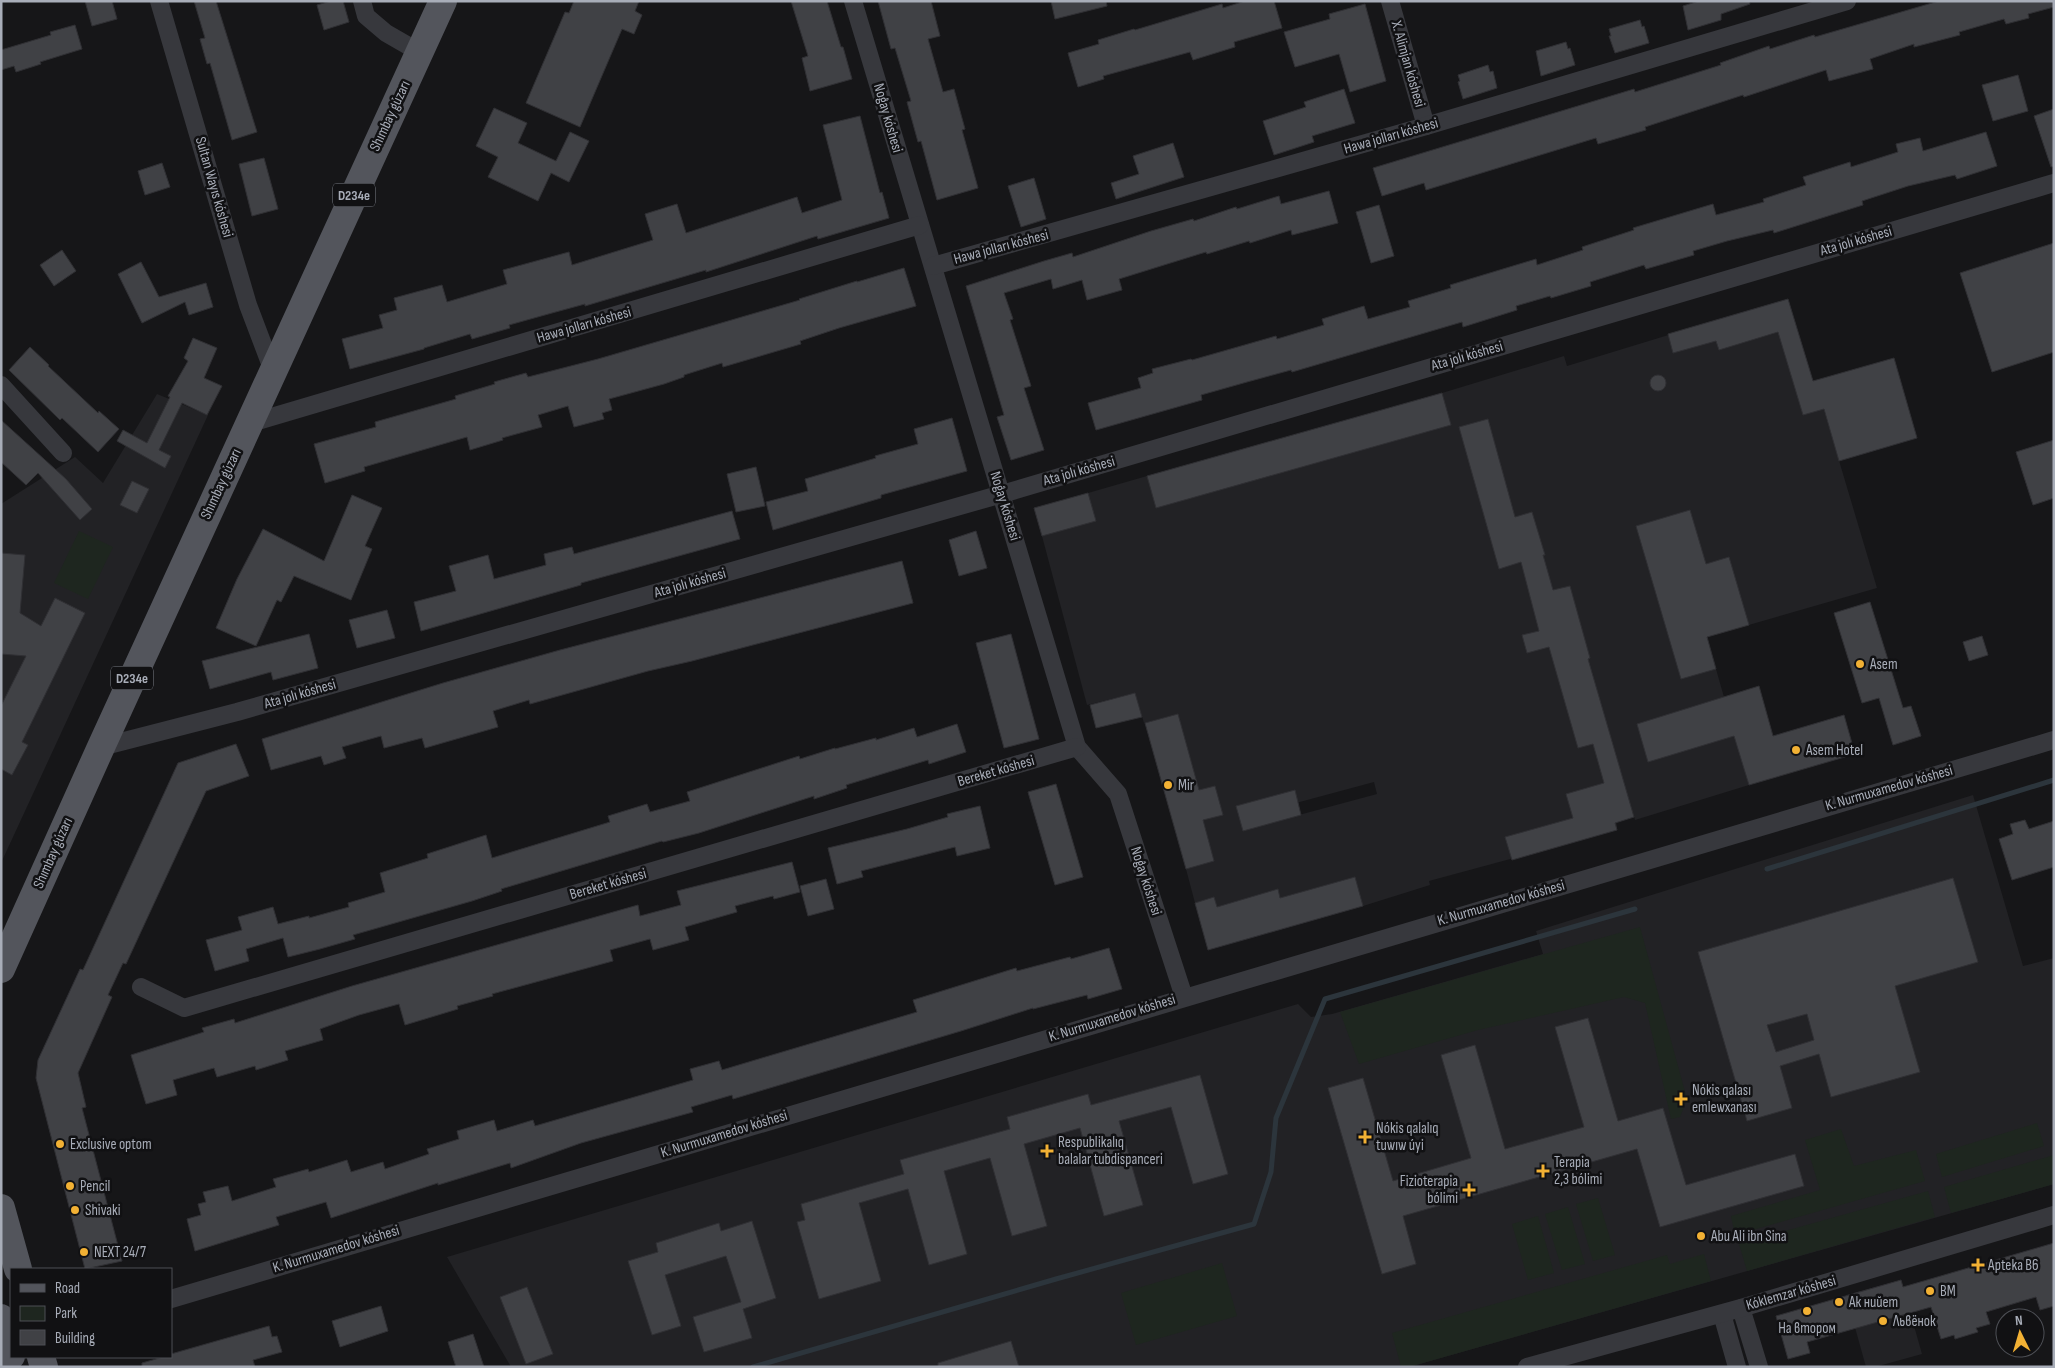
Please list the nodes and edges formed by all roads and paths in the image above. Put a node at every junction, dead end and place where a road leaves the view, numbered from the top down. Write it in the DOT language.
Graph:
graph roads {
  1 [pos="159,1"];
  2 [pos="362,1"];
  3 [pos="442,1"];
  4 [pos="853,1"];
  5 [pos="1390,1"];
  6 [pos="1847,1"];
  7 [pos="419,52"];
  8 [pos="1426,126"];
  9 [pos="2054,183"];
  10 [pos="920,225"];
  11 [pos="933,266"];
  12 [pos="274,371"];
  13 [pos="1,385"];
  14 [pos="248,424"];
  15 [pos="63,453"];
  16 [pos="1002,494"];
  17 [pos="2054,740"];
  18 [pos="101,747"];
  19 [pos="1077,747"];
  20 [pos="1,969"];
  21 [pos="141,987"];
  22 [pos="1184,997"];
  23 [pos="1,1208"];
  24 [pos="2054,1215"];
  25 [pos="18,1268"];
  26 [pos="172,1298"];
  27 [pos="1741,1308"];
  28 [pos="1722,1314"];
  29 [pos="1,1318"];
  30 [pos="10,1352"];
  31 [pos="1527,1367"];
  32 [pos="1738,1367"];
  33 [pos="1759,1367"];
  1 -- 12 [label="street, Sultan Wayıs kóshesi"];
  2 -- 7 [label="street"];
  3 -- 7 [label="main road, Shımbay gúzarı / D234e"];
  4 -- 10 [label="street, Noǵay kóshesi"];
  5 -- 8 [label="street, X. Alimjan kóshesi"];
  6 -- 8 [label="street, Hawa jolları kóshesi"];
  7 -- 12 [label="main road, Shımbay gúzarı / D234e"];
  8 -- 11 [label="street, Hawa jolları kóshesi"];
  9 -- 16 [label="street, Ata jolı kóshesi"];
  10 -- 11 [label="street, Noǵay kóshesi"];
  10 -- 14 [label="street, Hawa jolları kóshesi"];
  11 -- 16 [label="street, Noǵay kóshesi"];
  12 -- 14 [label="main road, Shımbay gúzarı / D234e"];
  13 -- 15 [label="street"];
  14 -- 18 [label="main road, Shımbay gúzarı / D234e"];
  16 -- 18 [label="street, Ata jolı kóshesi"];
  16 -- 19 [label="street, Noǵay kóshesi"];
  17 -- 22 [label="street, K. Nurmuxamedov kóshesi"];
  18 -- 20 [label="main road, Shımbay gúzarı / D234e"];
  19 -- 21 [label="street, Bereket kóshesi"];
  19 -- 22 [label="street, Noǵay kóshesi"];
  22 -- 26 [label="street, K. Nurmuxamedov kóshesi"];
  23 -- 25 [label="main road"];
  24 -- 27 [label="street, Kóklemzar kóshesi"];
  27 -- 28 [label="street, Kóklemzar kóshesi"];
  27 -- 33 [label="street"];
  28 -- 31 [label="street, Kóklemzar kóshesi"];
  28 -- 32 [label="street"];
  29 -- 30 [label="main road"];
}
